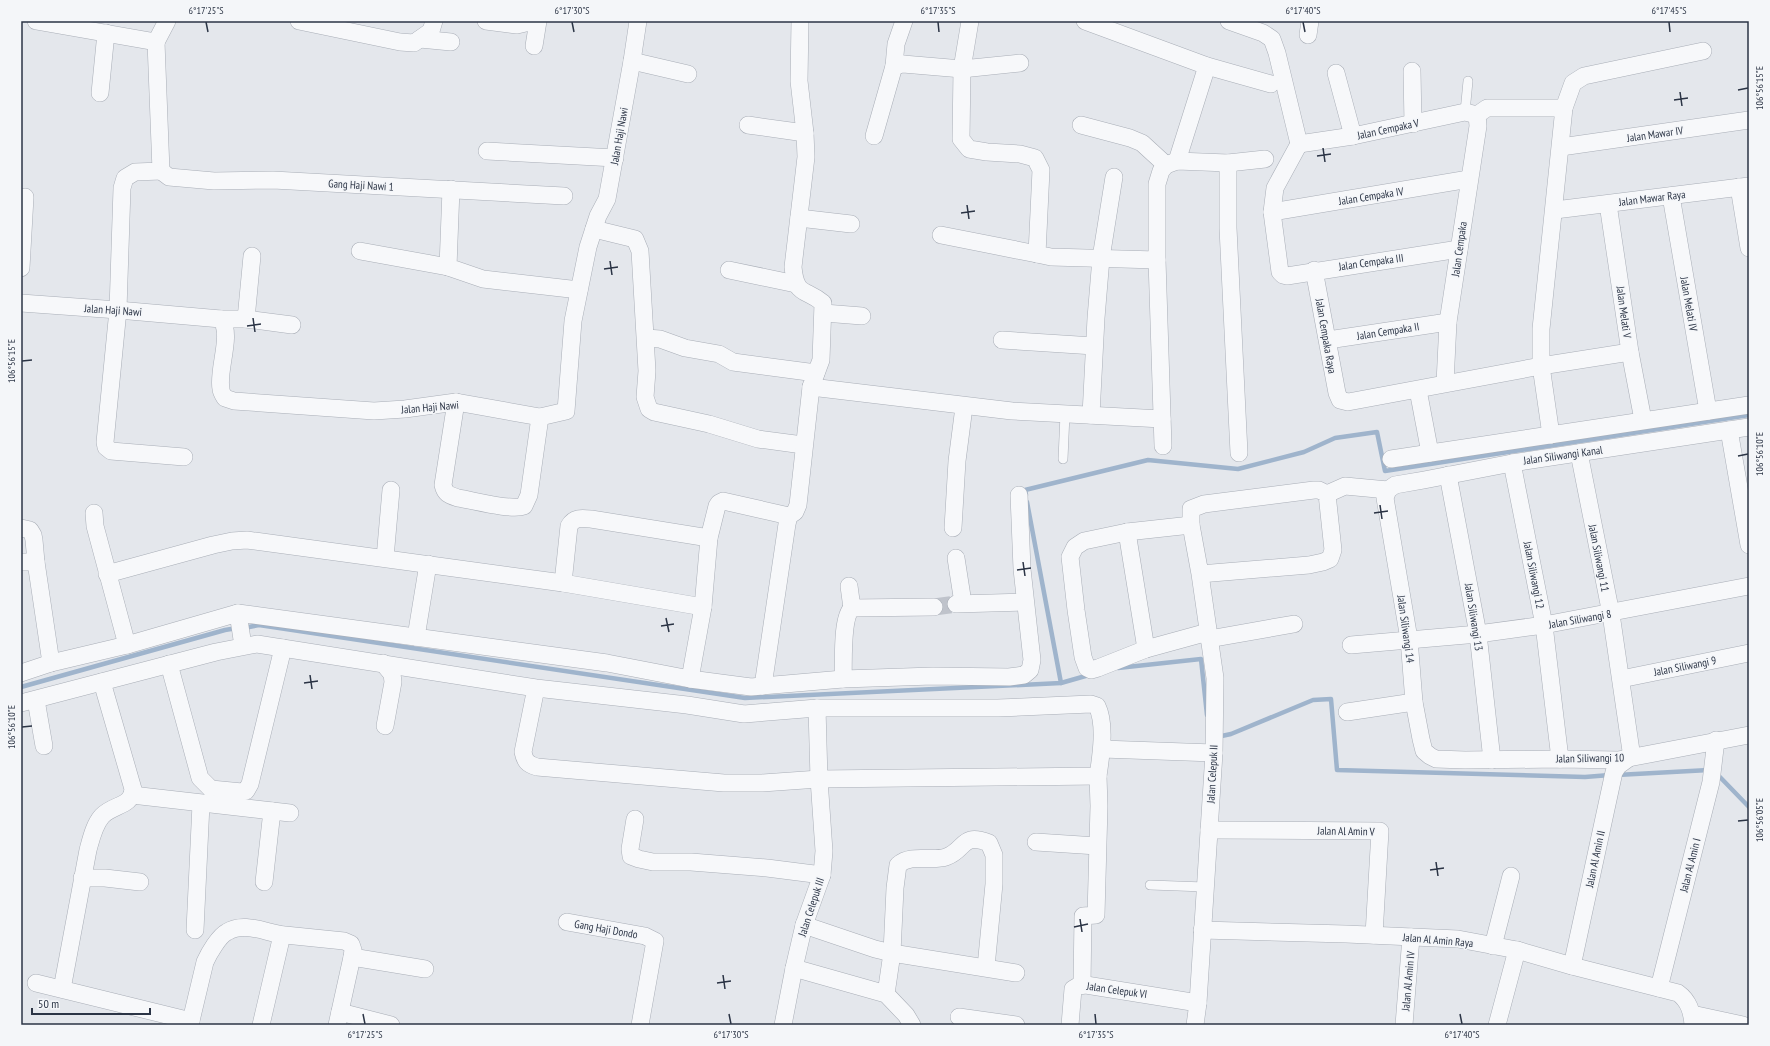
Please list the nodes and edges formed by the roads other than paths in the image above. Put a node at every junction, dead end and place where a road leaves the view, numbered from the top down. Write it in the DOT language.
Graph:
graph roads {
  1 [pos="36,21"];
  2 [pos="167,21"];
  3 [pos="434,21"];
  4 [pos="486,21"];
  5 [pos="534,21"];
  6 [pos="538,21"];
  7 [pos="638,21"];
  8 [pos="800,21"];
  9 [pos="904,21"];
  10 [pos="970,21"];
  11 [pos="1085,21"];
  12 [pos="1229,21"];
  13 [pos="305,22"];
  14 [pos="106,33"];
  15 [pos="420,39"];
  16 [pos="156,42"];
  17 [pos="451,42"];
  18 [pos="534,46"];
  19 [pos="1703,51"];
  20 [pos="632,62"];
  21 [pos="1020,62"];
  22 [pos="894,66"];
  23 [pos="1207,66"];
  24 [pos="962,69"];
  25 [pos="1412,71"];
  26 [pos="1336,72"];
  27 [pos="688,74"];
  28 [pos="1468,81"];
  29 [pos="1271,84"];
  30 [pos="100,93"];
  31 [pos="1564,108"];
  32 [pos="1471,113"];
  33 [pos="1749,120"];
  34 [pos="1413,124"];
  35 [pos="748,125"];
  36 [pos="1081,125"];
  37 [pos="805,133"];
  38 [pos="874,136"];
  39 [pos="1353,136"];
  40 [pos="1299,144"];
  41 [pos="1561,147"];
  42 [pos="487,151"];
  43 [pos="614,158"];
  44 [pos="1265,159"];
  45 [pos="1171,163"];
  46 [pos="1228,163"];
  47 [pos="161,171"];
  48 [pos="1114,177"];
  49 [pos="1469,179"];
  50 [pos="1744,187"];
  51 [pos="451,190"];
  52 [pos="564,196"];
  53 [pos="1670,196"];
  54 [pos="24,197"];
  55 [pos="1608,204"];
  56 [pos="1555,210"];
  57 [pos="1272,212"];
  58 [pos="799,218"];
  59 [pos="852,224"];
  60 [pos="594,229"];
  61 [pos="941,235"];
  62 [pos="1749,248"];
  63 [pos="1459,249"];
  64 [pos="360,251"];
  65 [pos="1037,254"];
  66 [pos="252,256"];
  67 [pos="1101,258"];
  68 [pos="1157,260"];
  69 [pos="448,267"];
  70 [pos="21,268"];
  71 [pos="729,270"];
  72 [pos="1314,270"];
  73 [pos="796,284"];
  74 [pos="579,290"];
  75 [pos="21,303"];
  76 [pos="118,310"];
  77 [pos="824,313"];
  78 [pos="862,316"];
  79 [pos="221,319"];
  80 [pos="246,319"];
  81 [pos="1448,322"];
  82 [pos="292,325"];
  83 [pos="646,338"];
  84 [pos="1002,340"];
  85 [pos="1328,340"];
  86 [pos="1094,346"];
  87 [pos="1630,352"];
  88 [pos="1541,366"];
  89 [pos="813,380"];
  90 [pos="1445,383"];
  91 [pos="1418,390"];
  92 [pos="456,402"];
  93 [pos="1749,405"];
  94 [pos="964,407"];
  95 [pos="1708,411"];
  96 [pos="1065,414"];
  97 [pos="1091,415"];
  98 [pos="540,417"];
  99 [pos="1162,419"];
  100 [pos="1643,420"];
  101 [pos="1749,427"];
  102 [pos="1729,430"];
  103 [pos="1552,435"];
  104 [pos="803,445"];
  105 [pos="1162,446"];
  106 [pos="1239,453"];
  107 [pos="1430,453"];
  108 [pos="1579,453"];
  109 [pos="184,457"];
  110 [pos="1391,459"];
  111 [pos="1063,460"];
  112 [pos="1512,463"];
  113 [pos="1448,475"];
  114 [pos="391,490"];
  115 [pos="1327,494"];
  116 [pos="1386,494"];
  117 [pos="1020,495"];
  118 [pos="94,513"];
  119 [pos="789,516"];
  120 [pos="1746,516"];
  121 [pos="1191,525"];
  122 [pos="21,528"];
  123 [pos="953,528"];
  124 [pos="1127,532"];
  125 [pos="709,538"];
  126 [pos="1749,545"];
  127 [pos="385,558"];
  128 [pos="956,558"];
  129 [pos="28,562"];
  130 [pos="428,564"];
  131 [pos="107,574"];
  132 [pos="1200,574"];
  133 [pos="563,583"];
  134 [pos="849,586"];
  135 [pos="1749,586"];
  136 [pos="1024,602"];
  137 [pos="703,607"];
  138 [pos="934,607"];
  139 [pos="852,608"];
  140 [pos="1611,614"];
  141 [pos="238,616"];
  142 [pos="1294,624"];
  143 [pos="1544,625"];
  144 [pos="1478,634"];
  145 [pos="1208,635"];
  146 [pos="416,637"];
  147 [pos="1408,640"];
  148 [pos="243,643"];
  149 [pos="127,645"];
  150 [pos="1351,645"];
  151 [pos="283,648"];
  152 [pos="1146,649"];
  153 [pos="1749,653"];
  154 [pos="51,663"];
  155 [pos="384,663"];
  156 [pos="169,664"];
  157 [pos="21,672"];
  158 [pos="690,679"];
  159 [pos="1621,679"];
  160 [pos="843,680"];
  161 [pos="102,682"];
  162 [pos="536,688"];
  163 [pos="754,688"];
  164 [pos="28,701"];
  165 [pos="1414,702"];
  166 [pos="817,708"];
  167 [pos="745,712"];
  168 [pos="1347,712"];
  169 [pos="385,726"];
  170 [pos="1749,735"];
  171 [pos="44,746"];
  172 [pos="1102,749"];
  173 [pos="1715,749"];
  174 [pos="1214,750"];
  175 [pos="1430,756"];
  176 [pos="1560,758"];
  177 [pos="1630,758"];
  178 [pos="1492,760"];
  179 [pos="1098,776"];
  180 [pos="819,779"];
  181 [pos="132,796"];
  182 [pos="201,804"];
  183 [pos="272,811"];
  184 [pos="290,813"];
  185 [pos="635,819"];
  186 [pos="1209,830"];
  187 [pos="1036,842"];
  188 [pos="1098,846"];
  189 [pos="822,875"];
  190 [pos="1511,876"];
  191 [pos="82,878"];
  192 [pos="140,882"];
  193 [pos="264,882"];
  194 [pos="1150,885"];
  195 [pos="1205,887"];
  196 [pos="567,922"];
  197 [pos="804,925"];
  198 [pos="195,930"];
  199 [pos="1202,930"];
  200 [pos="282,935"];
  201 [pos="1374,935"];
  202 [pos="1411,937"];
  203 [pos="1493,946"];
  204 [pos="1517,950"];
  205 [pos="892,953"];
  206 [pos="352,957"];
  207 [pos="1572,966"];
  208 [pos="986,967"];
  209 [pos="794,968"];
  210 [pos="425,969"];
  211 [pos="1016,974"];
  212 [pos="36,983"];
  213 [pos="1082,985"];
  214 [pos="1659,988"];
  215 [pos="62,989"];
  216 [pos="886,994"];
  217 [pos="1198,1003"];
  218 [pos="959,1017"];
  219 [pos="338,1018"];
  220 [pos="1692,1020"];
  221 [pos="190,1023"];
  222 [pos="261,1025"];
  223 [pos="391,1025"];
  224 [pos="640,1025"];
  225 [pos="783,1025"];
  226 [pos="912,1025"];
  227 [pos="1016,1025"];
  228 [pos="1070,1025"];
  229 [pos="1195,1025"];
  230 [pos="1404,1025"];
  231 [pos="1497,1025"];
  232 [pos="1744,1025"];
  1 -- 14 [label="street"];
  2 -- 16 [label="street"];
  3 -- 15 [label="street"];
  4 -- 5 [label="street"];
  6 -- 18 [label="street"];
  7 -- 20 [label="street, Jalan Haji Nawi"];
  8 -- 37 [label="street"];
  9 -- 22 [label="street"];
  10 -- 24 [label="street"];
  11 -- 23 [label="street"];
  12 -- 40 [label="street"];
  13 -- 15 [label="street"];
  14 -- 16 [label="street"];
  14 -- 30 [label="street"];
  15 -- 17 [label="street"];
  16 -- 47 [label="street"];
  19 -- 31 [label="street"];
  20 -- 27 [label="street"];
  20 -- 43 [label="street, Jalan Haji Nawi"];
  21 -- 24 [label="street"];
  22 -- 24 [label="street"];
  22 -- 38 [label="street"];
  23 -- 29 [label="street"];
  23 -- 45 [label="street"];
  24 -- 65 [label="street"];
  25 -- 34 [label="street"];
  26 -- 39 [label="street"];
  28 -- 32 [label="lane"];
  31 -- 32 [label="street, Jalan Cempaka V"];
  31 -- 41 [label="street"];
  32 -- 34 [label="street, Jalan Cempaka V"];
  32 -- 49 [label="street, Jalan Cempaka"];
  33 -- 41 [label="street, Jalan Mawar IV"];
  34 -- 39 [label="street, Jalan Cempaka V"];
  35 -- 37 [label="street"];
  36 -- 45 [label="street"];
  37 -- 58 [label="street"];
  39 -- 40 [label="street, Jalan Cempaka V"];
  40 -- 57 [label="street"];
  41 -- 56 [label="street"];
  42 -- 43 [label="street"];
  43 -- 60 [label="street, Jalan Haji Nawi"];
  44 -- 46 [label="street"];
  45 -- 46 [label="street"];
  45 -- 68 [label="street"];
  46 -- 106 [label="street"];
  47 -- 51 [label="street, Gang Haji Nawi 1"];
  47 -- 76 [label="street"];
  48 -- 67 [label="street"];
  49 -- 57 [label="street, Jalan Cempaka IV"];
  49 -- 63 [label="street, Jalan Cempaka"];
  50 -- 53 [label="street, Jalan Mawar Raya"];
  50 -- 62 [label="street"];
  51 -- 52 [label="street, Gang Haji Nawi 1"];
  51 -- 69 [label="street"];
  53 -- 55 [label="street, Jalan Mawar Raya"];
  53 -- 95 [label="street, Jalan Melati IV"];
  54 -- 70 [label="street"];
  55 -- 56 [label="street, Jalan Mawar Raya"];
  55 -- 87 [label="street, Jalan Melati V"];
  56 -- 88 [label="street"];
  57 -- 72 [label="street, Jalan Cempaka III"];
  58 -- 59 [label="street"];
  58 -- 73 [label="street"];
  60 -- 74 [label="street, Jalan Haji Nawi"];
  60 -- 83 [label="street"];
  61 -- 65 [label="street"];
  63 -- 72 [label="street, Jalan Cempaka III"];
  63 -- 81 [label="street, Jalan Cempaka"];
  64 -- 69 [label="street"];
  65 -- 67 [label="street"];
  66 -- 80 [label="street"];
  67 -- 68 [label="street"];
  67 -- 86 [label="street"];
  68 -- 99 [label="street"];
  69 -- 74 [label="street"];
  71 -- 73 [label="street"];
  72 -- 85 [label="street, Jalan Cempaka Raya"];
  73 -- 77 [label="street"];
  74 -- 98 [label="street, Jalan Haji Nawi"];
  75 -- 76 [label="street, Jalan Haji Nawi"];
  76 -- 79 [label="street, Jalan Haji Nawi"];
  76 -- 109 [label="street"];
  77 -- 78 [label="street"];
  77 -- 89 [label="street"];
  79 -- 80 [label="street"];
  79 -- 92 [label="street, Jalan Haji Nawi"];
  80 -- 82 [label="street"];
  81 -- 85 [label="street, Jalan Cempaka II"];
  81 -- 90 [label="street, Jalan Cempaka"];
  83 -- 89 [label="street"];
  83 -- 104 [label="street"];
  84 -- 86 [label="street"];
  85 -- 91 [label="street, Jalan Cempaka Raya"];
  86 -- 97 [label="street"];
  87 -- 88 [label="street"];
  87 -- 100 [label="street, Jalan Melati V"];
  88 -- 90 [label="street"];
  88 -- 103 [label="street"];
  89 -- 94 [label="street"];
  89 -- 104 [label="street"];
  90 -- 91 [label="street"];
  91 -- 107 [label="street"];
  92 -- 98 [label="street, Jalan Haji Nawi"];
  92 -- 98 [label="street"];
  93 -- 95 [label="street"];
  94 -- 96 [label="street"];
  94 -- 123 [label="street"];
  95 -- 100 [label="street"];
  96 -- 97 [label="street"];
  96 -- 111 [label="lane"];
  97 -- 99 [label="street"];
  99 -- 105 [label="street"];
  100 -- 103 [label="street"];
  101 -- 102 [label="street, Jalan Siliwangi Kanal"];
  102 -- 108 [label="street, Jalan Siliwangi Kanal"];
  102 -- 120 [label="street"];
  103 -- 107 [label="street"];
  104 -- 119 [label="street"];
  107 -- 110 [label="street"];
  108 -- 112 [label="street, Jalan Siliwangi Kanal"];
  108 -- 140 [label="street, Jalan Siliwangi 11"];
  112 -- 113 [label="street, Jalan Siliwangi Kanal"];
  112 -- 143 [label="street, Jalan Siliwangi 12"];
  113 -- 116 [label="street, Jalan Siliwangi Kanal"];
  113 -- 144 [label="street, Jalan Siliwangi 13"];
  114 -- 127 [label="street"];
  115 -- 116 [label="street"];
  115 -- 121 [label="street"];
  115 -- 132 [label="street"];
  116 -- 147 [label="street, Jalan Siliwangi 14"];
  117 -- 136 [label="street"];
  118 -- 131 [label="street"];
  119 -- 125 [label="street"];
  119 -- 163 [label="street"];
  120 -- 126 [label="street"];
  121 -- 124 [label="street"];
  121 -- 132 [label="street, Jalan Celepuk II"];
  122 -- 129 [label="street"];
  124 -- 152 [label="street"];
  124 -- 152 [label="street"];
  125 -- 133 [label="street"];
  125 -- 137 [label="street"];
  127 -- 130 [label="street"];
  127 -- 131 [label="street"];
  128 -- 136 [label="street"];
  129 -- 154 [label="street"];
  130 -- 133 [label="street"];
  130 -- 146 [label="street"];
  131 -- 149 [label="street"];
  132 -- 145 [label="street, Jalan Celepuk II"];
  133 -- 137 [label="street"];
  134 -- 139 [label="street"];
  135 -- 140 [label="street, Jalan Siliwangi 8"];
  136 -- 160 [label="street"];
  137 -- 158 [label="street"];
  138 -- 139 [label="street"];
  139 -- 160 [label="street"];
  140 -- 143 [label="street, Jalan Siliwangi 8"];
  140 -- 159 [label="street, Jalan Siliwangi 11"];
  141 -- 146 [label="street"];
  141 -- 148 [label="street"];
  141 -- 149 [label="street"];
  142 -- 145 [label="street"];
  143 -- 144 [label="street, Jalan Siliwangi 8"];
  143 -- 176 [label="street, Jalan Siliwangi 12"];
  144 -- 147 [label="street, Jalan Siliwangi 8"];
  144 -- 178 [label="street, Jalan Siliwangi 13"];
  145 -- 152 [label="street"];
  145 -- 174 [label="street, Jalan Celepuk II"];
  146 -- 158 [label="street"];
  147 -- 150 [label="street, Jalan Siliwangi 8"];
  147 -- 165 [label="street, Jalan Siliwangi 14"];
  148 -- 151 [label="street"];
  148 -- 156 [label="street"];
  149 -- 154 [label="street"];
  151 -- 155 [label="street"];
  151 -- 156 [label="street"];
  153 -- 159 [label="street, Jalan Siliwangi 9"];
  154 -- 157 [label="street"];
  155 -- 162 [label="street"];
  155 -- 169 [label="street"];
  156 -- 161 [label="street"];
  158 -- 163 [label="street"];
  159 -- 177 [label="street, Jalan Siliwangi 11"];
  160 -- 163 [label="street"];
  161 -- 164 [label="street"];
  161 -- 181 [label="street"];
  162 -- 167 [label="street"];
  162 -- 180 [label="street"];
  163 -- 167 [label="street"];
  164 -- 171 [label="street"];
  165 -- 168 [label="street"];
  165 -- 175 [label="street, Jalan Siliwangi 14"];
  166 -- 167 [label="street"];
  166 -- 172 [label="street"];
  166 -- 180 [label="street, Jalan Celepuk III"];
  170 -- 173 [label="street, Jalan Siliwangi 10"];
  172 -- 174 [label="street"];
  172 -- 179 [label="street"];
  173 -- 177 [label="street, Jalan Siliwangi 10"];
  173 -- 214 [label="street, Jalan Al Amin I"];
  174 -- 186 [label="street, Jalan Celepuk II"];
  175 -- 178 [label="street, Jalan Siliwangi 10"];
  176 -- 177 [label="street, Jalan Siliwangi 10"];
  176 -- 178 [label="street, Jalan Siliwangi 10"];
  177 -- 207 [label="street, Jalan Al Amin II"];
  179 -- 180 [label="street"];
  179 -- 188 [label="street"];
  180 -- 189 [label="street, Jalan Celepuk III"];
  181 -- 182 [label="street"];
  181 -- 191 [label="street"];
  182 -- 183 [label="street"];
  182 -- 198 [label="street"];
  183 -- 184 [label="street"];
  183 -- 193 [label="street"];
  185 -- 189 [label="street"];
  186 -- 195 [label="street, Jalan Celepuk II"];
  186 -- 201 [label="street, Jalan Al Amin V"];
  187 -- 188 [label="street"];
  188 -- 213 [label="street"];
  189 -- 197 [label="street, Jalan Celepuk III"];
  190 -- 203 [label="street"];
  191 -- 192 [label="street"];
  191 -- 215 [label="street"];
  194 -- 195 [label="lane"];
  195 -- 199 [label="street, Jalan Celepuk II"];
  196 -- 224 [label="street, Gang Haji Dondo"];
  197 -- 205 [label="street"];
  197 -- 209 [label="street, Jalan Celepuk III"];
  199 -- 201 [label="street, Jalan Al Amin Raya"];
  199 -- 217 [label="street, Jalan Celepuk II"];
  200 -- 206 [label="street"];
  200 -- 221 [label="street"];
  200 -- 222 [label="street"];
  201 -- 202 [label="street, Jalan Al Amin Raya"];
  202 -- 203 [label="street, Jalan Al Amin Raya"];
  202 -- 230 [label="street, Jalan Al Amin IV"];
  203 -- 204 [label="street, Jalan Al Amin Raya"];
  204 -- 207 [label="street, Jalan Al Amin Raya"];
  204 -- 231 [label="street"];
  205 -- 208 [label="street"];
  205 -- 208 [label="street"];
  205 -- 216 [label="street"];
  206 -- 210 [label="street"];
  206 -- 219 [label="street"];
  207 -- 214 [label="street, Jalan Al Amin Raya"];
  208 -- 211 [label="street"];
  209 -- 216 [label="street"];
  209 -- 225 [label="street, Jalan Celepuk III"];
  212 -- 215 [label="street"];
  213 -- 217 [label="street, Jalan Celepuk VI"];
  213 -- 228 [label="street, Jalan Celepuk VI"];
  214 -- 220 [label="street, Jalan Al Amin Raya"];
  215 -- 221 [label="street"];
  216 -- 226 [label="street"];
  217 -- 229 [label="street, Jalan Celepuk II"];
  218 -- 227 [label="street"];
  219 -- 223 [label="street"];
  220 -- 232 [label="street"];
}
